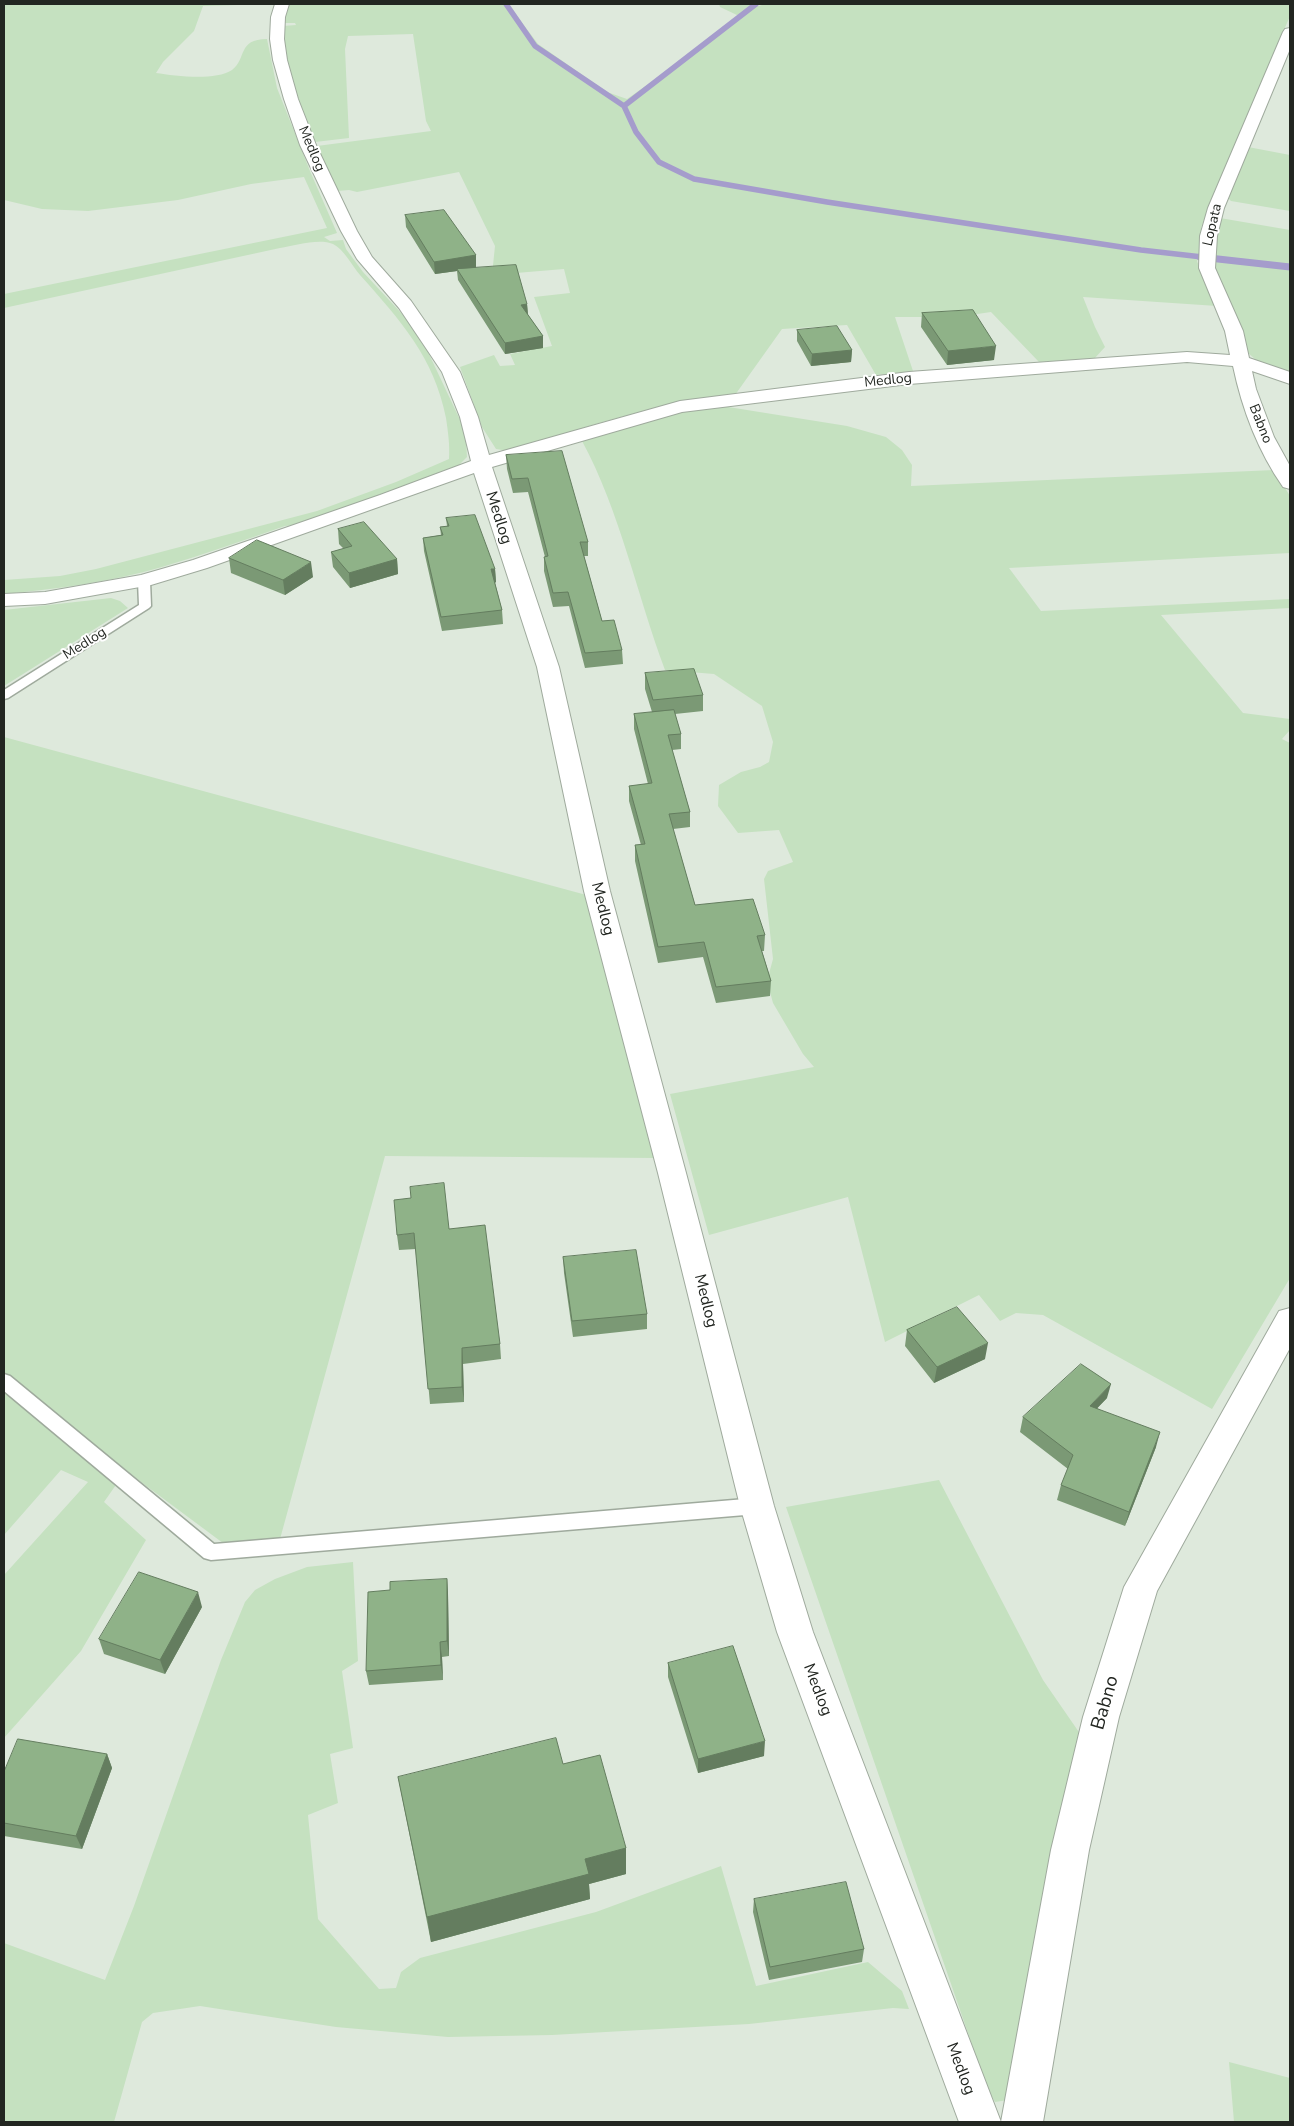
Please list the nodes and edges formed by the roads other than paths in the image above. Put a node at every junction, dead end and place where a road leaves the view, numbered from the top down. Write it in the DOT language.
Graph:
graph roads {
  1 [pos="282,4"];
  2 [pos="1288,40"];
  3 [pos="1241,361"];
  4 [pos="1290,378"];
  5 [pos="482,463"];
  6 [pos="1290,483"];
  7 [pos="144,582"];
  8 [pos="4,600"];
  9 [pos="4,694"];
  10 [pos="1290,1320"];
  11 [pos="4,1381"];
  12 [pos="757,1506"];
  13 [pos="980,2122"];
  14 [pos="1022,2122"];
  1 -- 5 [label="street, Medlog"];
  2 -- 3 [label="street, Lopata"];
  3 -- 4 [label="street"];
  3 -- 5 [label="street, Medlog"];
  3 -- 6 [label="street, Babno"];
  5 -- 7 [label="street"];
  5 -- 12 [label="street, Medlog"];
  7 -- 8 [label="street"];
  7 -- 9 [label="lane, Medlog"];
  10 -- 14 [label="street, Babno"];
  11 -- 12 [label="lane"];
  12 -- 13 [label="street, Medlog"];
}
